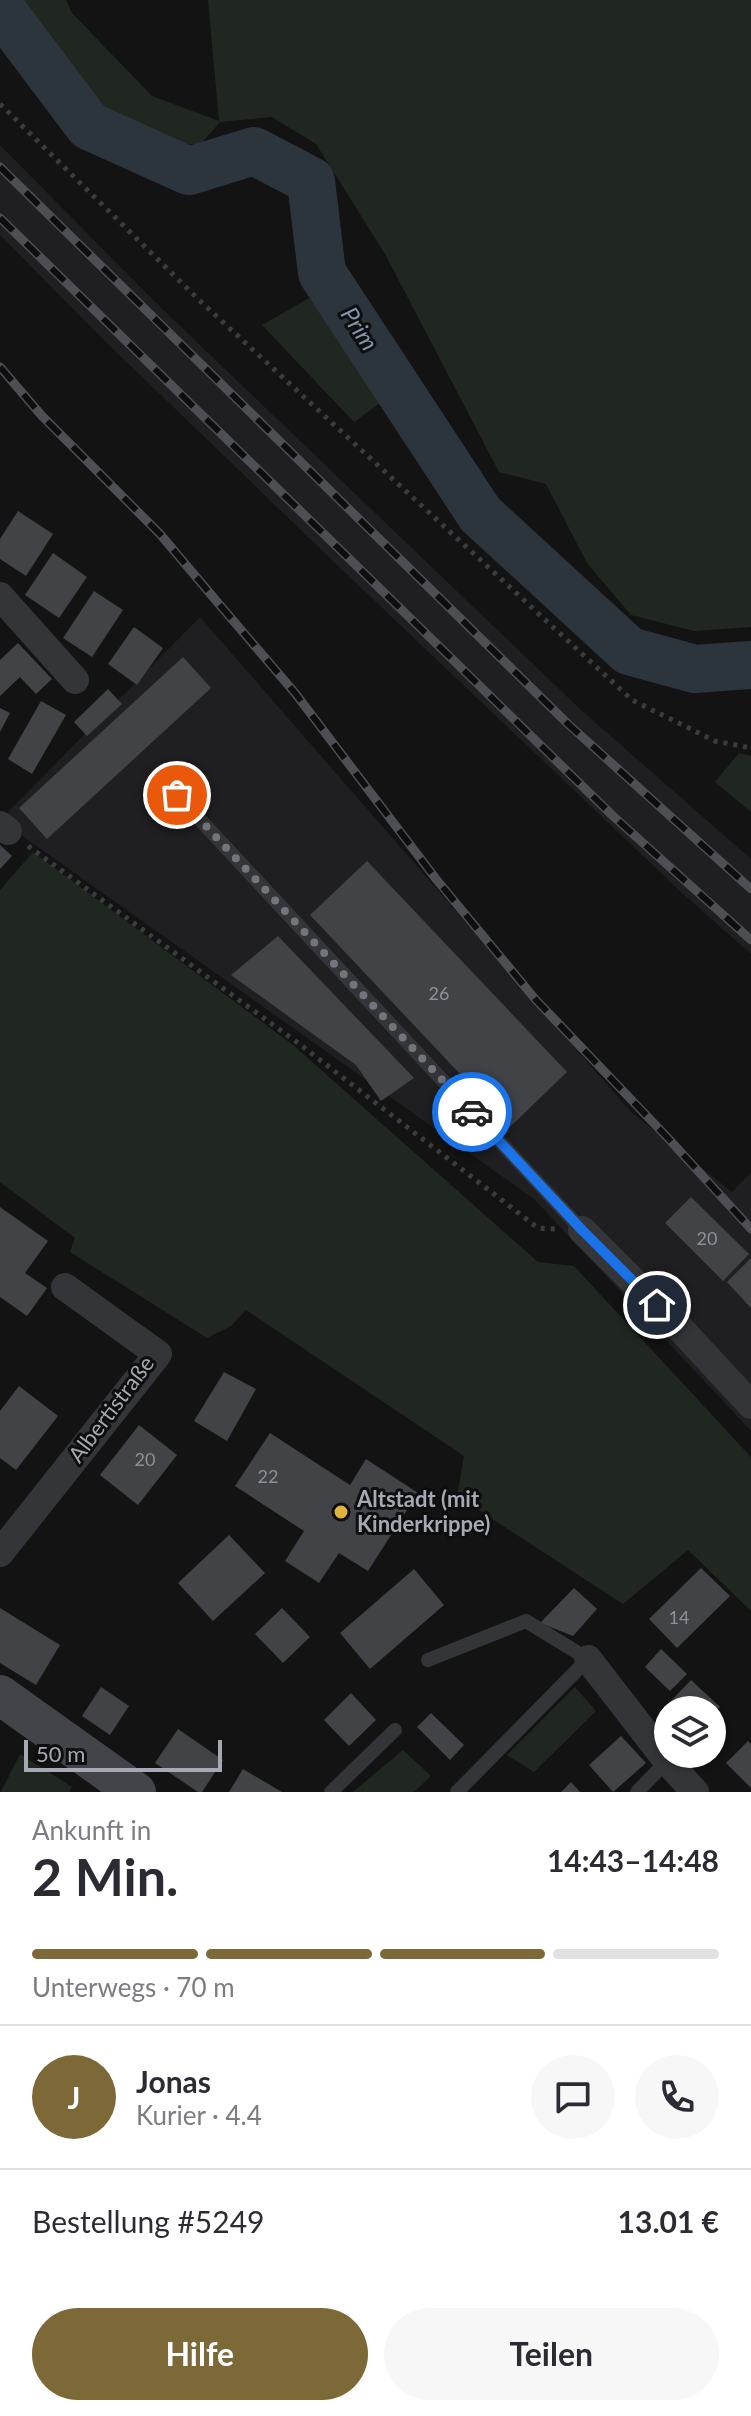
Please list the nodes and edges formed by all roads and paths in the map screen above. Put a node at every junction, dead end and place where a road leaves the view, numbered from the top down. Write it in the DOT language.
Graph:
graph roads {
  1 [pos="0,104"];
  2 [pos="4,613"];
  3 [pos="75,680"];
  4 [pos="751,748"];
  5 [pos="177,795"];
  6 [pos="4,828"];
  7 [pos="582,1230"];
  8 [pos="65,1287"];
  9 [pos="751,1405"];
  10 [pos="0,1553"];
  11 [pos="588,1659"];
  12 [pos="428,1660"];
  13 [pos="0,1695"];
  14 [pos="395,1730"];
  15 [pos="654,1744"];
  16 [pos="660,1768"];
  17 [pos="673,1768"];
  18 [pos="136,1792"];
  19 [pos="331,1792"];
  20 [pos="457,1792"];
  21 [pos="637,1792"];
  22 [pos="695,1792"];
  1 -- 4 [label="path"];
  2 -- 3 [label="street"];
  5 -- 7 [label="lane"];
  6 -- 7 [label="path"];
  7 -- 9 [label="street"];
  8 -- 10 [label="street, Albertistraße"];
  11 -- 12 [label="lane"];
  11 -- 15 [label="street"];
  11 -- 20 [label="lane"];
  13 -- 18 [label="street"];
  14 -- 19 [label="lane"];
  16 -- 21 [label="lane"];
  17 -- 22 [label="street"];
}
